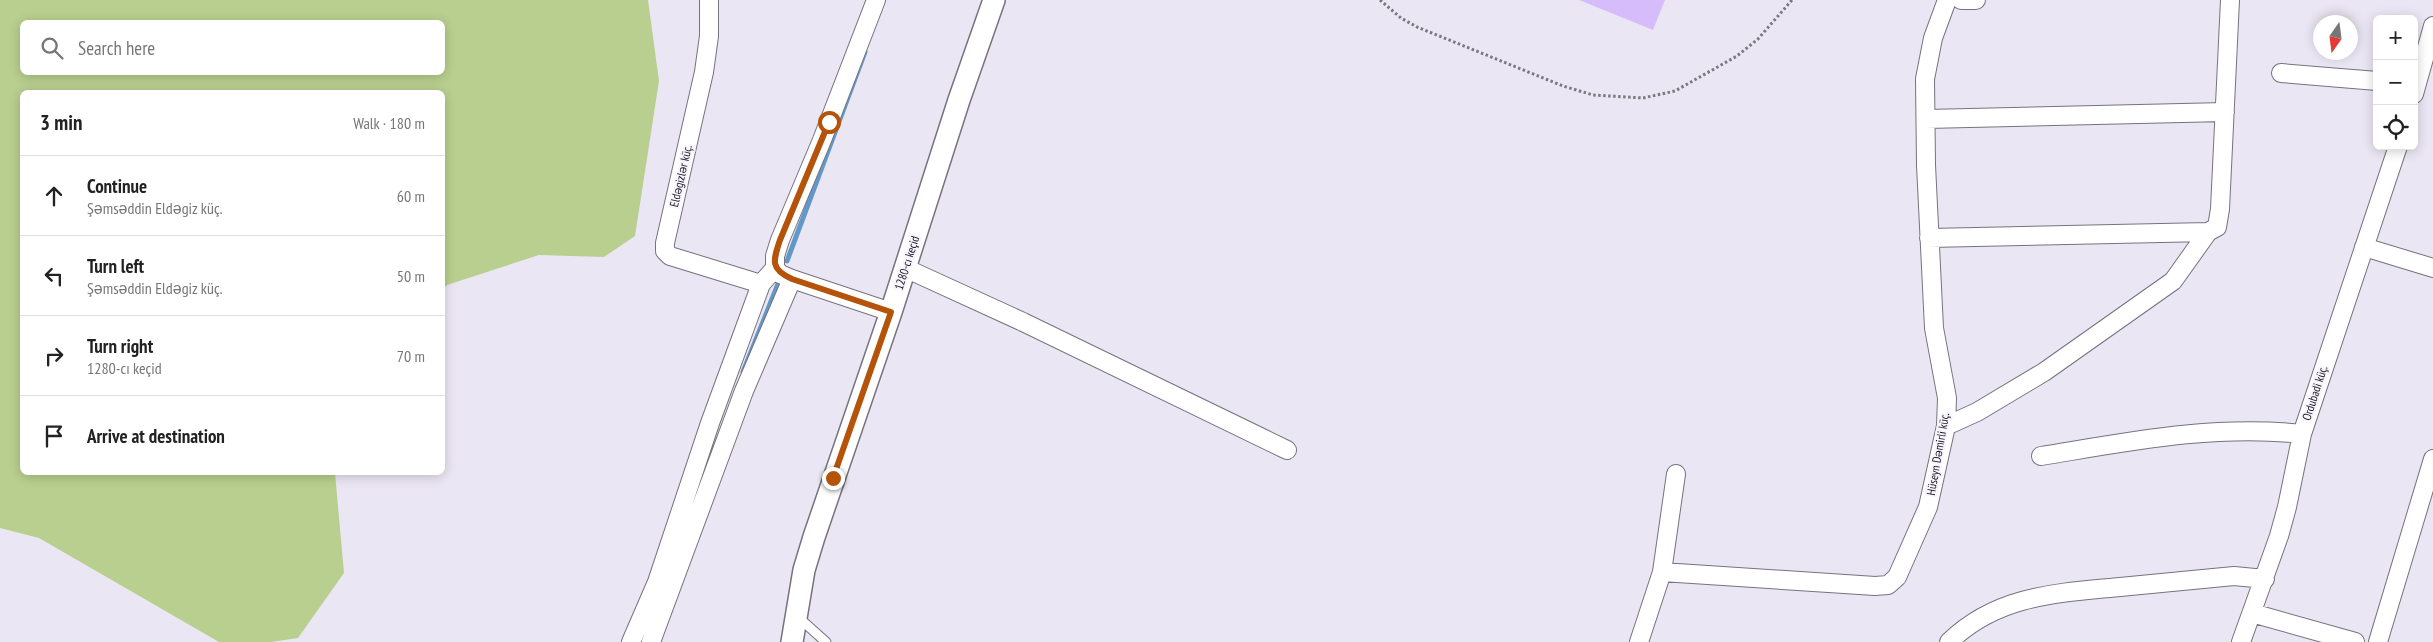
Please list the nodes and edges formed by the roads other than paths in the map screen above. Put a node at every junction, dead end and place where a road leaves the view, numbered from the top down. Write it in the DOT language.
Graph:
graph roads {
  1 [pos="709,0"];
  2 [pos="876,0"];
  3 [pos="994,0"];
  4 [pos="1946,0"];
  5 [pos="1961,0"];
  6 [pos="1976,0"];
  7 [pos="2230,0"];
  8 [pos="2433,26"];
  9 [pos="2281,73"];
  10 [pos="2418,78"];
  11 [pos="2373,81"];
  12 [pos="2225,112"];
  13 [pos="1926,119"];
  14 [pos="2397,150"];
  15 [pos="2208,232"];
  16 [pos="1929,238"];
  17 [pos="2364,247"];
  18 [pos="775,268"];
  19 [pos="905,268"];
  20 [pos="2433,268"];
  21 [pos="792,279"];
  22 [pos="761,284"];
  23 [pos="891,312"];
  24 [pos="1946,426"];
  25 [pos="2302,434"];
  26 [pos="1287,450"];
  27 [pos="2041,456"];
  28 [pos="2433,459"];
  29 [pos="1676,474"];
  30 [pos="1662,572"];
  31 [pos="2265,579"];
  32 [pos="2252,613"];
  33 [pos="796,616"];
  34 [pos="631,642"];
  35 [pos="651,642"];
  36 [pos="792,642"];
  37 [pos="826,642"];
  38 [pos="1639,642"];
  39 [pos="1949,642"];
  40 [pos="2241,642"];
  41 [pos="2355,642"];
  42 [pos="2378,642"];
  1 -- 22 [label="street, Eldəgizlər küç."];
  2 -- 18 [label="street"];
  3 -- 19 [label="street, 1280-cı keçid"];
  4 -- 13 [label="street, Hüseyn Dəmirli küç."];
  5 -- 6 [label="street"];
  7 -- 12 [label="street"];
  8 -- 10 [label="street"];
  9 -- 11 [label="street"];
  12 -- 13 [label="street"];
  12 -- 15 [label="street"];
  13 -- 16 [label="street, Hüseyn Dəmirli küç."];
  14 -- 17 [label="street, Ordubadi küç."];
  15 -- 16 [label="street"];
  15 -- 24 [label="street"];
  16 -- 24 [label="street, Hüseyn Dəmirli küç."];
  17 -- 20 [label="street"];
  17 -- 25 [label="street, Ordubadi küç."];
  18 -- 21 [label="street"];
  18 -- 22 [label="street"];
  19 -- 23 [label="street, 1280-cı keçid"];
  19 -- 26 [label="street"];
  21 -- 23 [label="street"];
  21 -- 35 [label="street"];
  22 -- 34 [label="street"];
  23 -- 33 [label="street, 1280-cı keçid"];
  24 -- 30 [label="street, Hüseyn Dəmirli küç."];
  25 -- 27 [label="street"];
  25 -- 31 [label="street, Ordubadi küç."];
  28 -- 42 [label="street"];
  29 -- 30 [label="street"];
  30 -- 38 [label="street"];
  31 -- 32 [label="street, Ordubadi küç."];
  31 -- 39 [label="street"];
  32 -- 40 [label="street, Ordubadi küç."];
  32 -- 41 [label="street"];
  33 -- 36 [label="street, 1280-cı keçid"];
  33 -- 37 [label="lane"];
}
